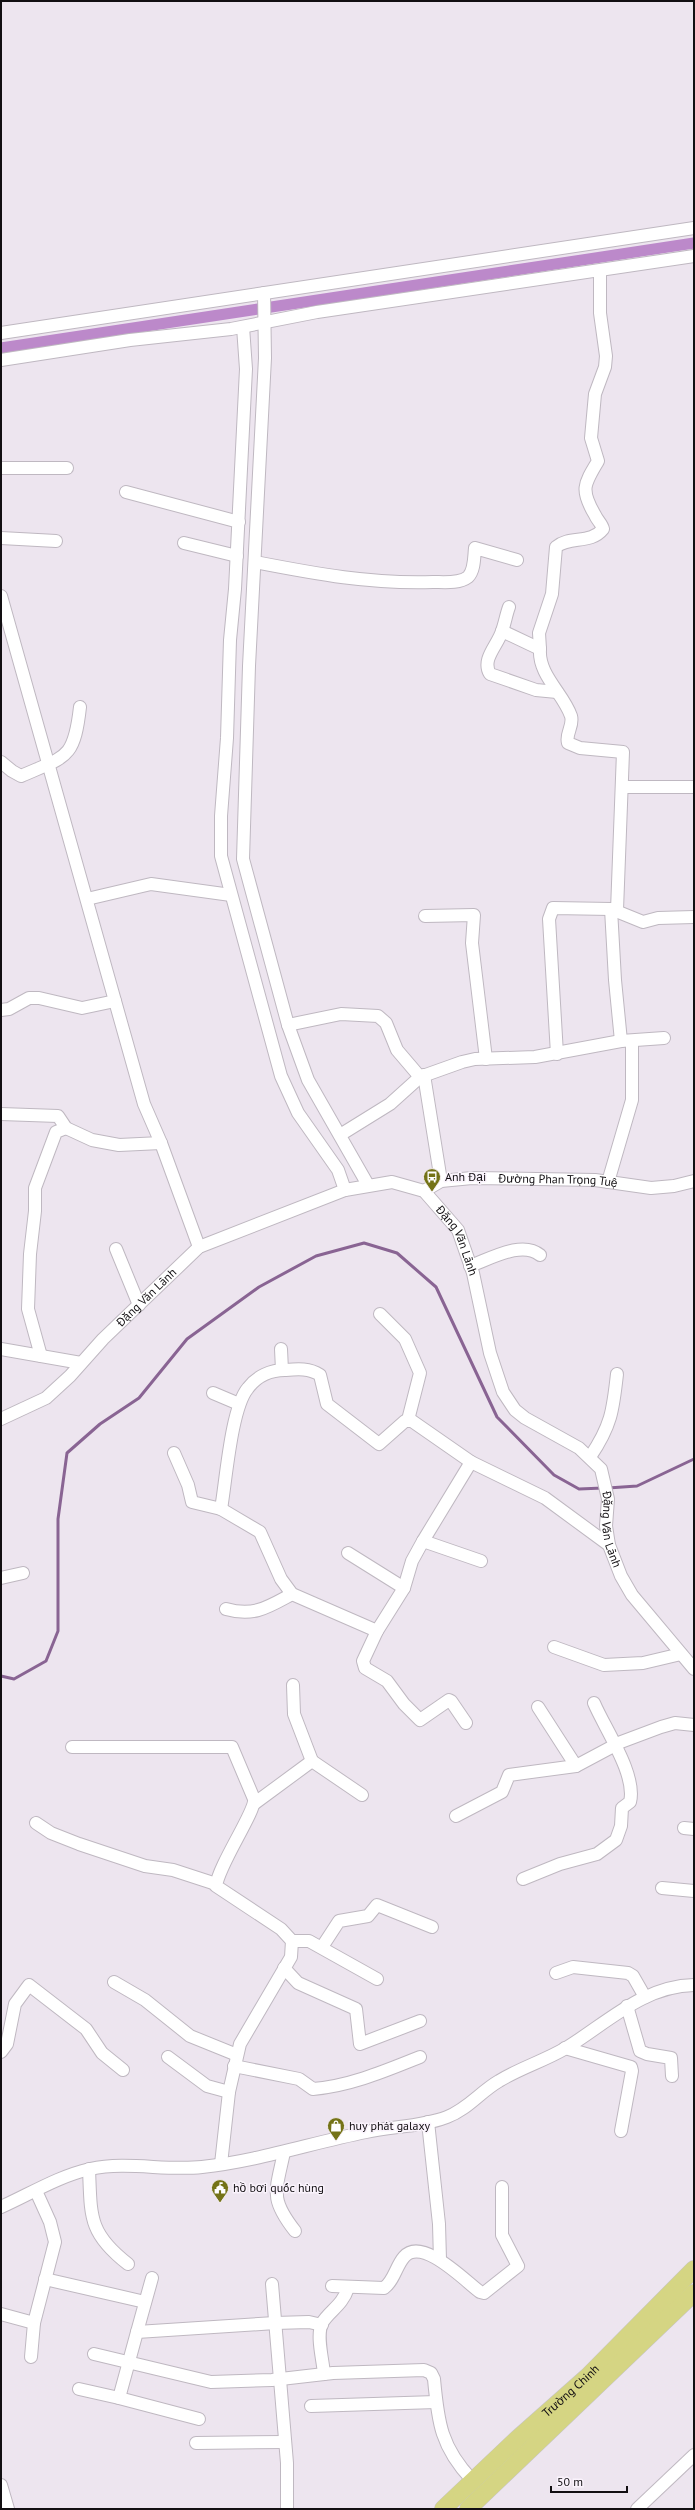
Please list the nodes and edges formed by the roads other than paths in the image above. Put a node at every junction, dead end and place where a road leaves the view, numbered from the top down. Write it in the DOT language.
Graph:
graph roads {
  1 [pos="694,228"];
  2 [pos="694,256"];
  3 [pos="600,271"];
  4 [pos="263,298"];
  5 [pos="264,320"];
  6 [pos="243,327"];
  7 [pos="1,333"];
  8 [pos="1,360"];
  9 [pos="1,468"];
  10 [pos="67,468"];
  11 [pos="126,492"];
  12 [pos="239,522"];
  13 [pos="1,538"];
  14 [pos="56,541"];
  15 [pos="184,543"];
  16 [pos="237,556"];
  17 [pos="517,560"];
  18 [pos="255,562"];
  19 [pos="1,596"];
  20 [pos="509,607"];
  21 [pos="502,631"];
  22 [pos="6,632"];
  23 [pos="540,649"];
  24 [pos="557,692"];
  25 [pos="80,707"];
  26 [pos="1,762"];
  27 [pos="48,764"];
  28 [pos="623,787"];
  29 [pos="694,787"];
  30 [pos="243,859"];
  31 [pos="223,863"];
  32 [pos="230,895"];
  33 [pos="87,899"];
  34 [pos="614,910"];
  35 [pos="425,916"];
  36 [pos="694,917"];
  37 [pos="115,1001"];
  38 [pos="1,1010"];
  39 [pos="288,1025"];
  40 [pos="664,1038"];
  41 [pos="627,1041"];
  42 [pos="557,1054"];
  43 [pos="486,1059"];
  44 [pos="422,1076"];
  45 [pos="1,1114"];
  46 [pos="66,1128"];
  47 [pos="340,1135"];
  48 [pos="161,1143"];
  49 [pos="694,1181"];
  50 [pos="441,1182"];
  51 [pos="608,1182"];
  52 [pos="368,1185"];
  53 [pos="345,1190"];
  54 [pos="424,1191"];
  55 [pos="200,1247"];
  56 [pos="116,1249"];
  57 [pos="540,1255"];
  58 [pos="470,1266"];
  59 [pos="139,1305"];
  60 [pos="380,1314"];
  61 [pos="1,1349"];
  62 [pos="281,1349"];
  63 [pos="41,1356"];
  64 [pos="81,1363"];
  65 [pos="282,1370"];
  66 [pos="616,1374"];
  67 [pos="213,1393"];
  68 [pos="239,1404"];
  69 [pos="1,1419"];
  70 [pos="408,1420"];
  71 [pos="174,1453"];
  72 [pos="590,1457"];
  73 [pos="471,1462"];
  74 [pos="221,1509"];
  75 [pos="423,1541"];
  76 [pos="608,1544"];
  77 [pos="348,1553"];
  78 [pos="482,1561"];
  79 [pos="23,1573"];
  80 [pos="1,1578"];
  81 [pos="404,1588"];
  82 [pos="292,1594"];
  83 [pos="226,1609"];
  84 [pos="377,1631"];
  85 [pos="554,1647"];
  86 [pos="681,1654"];
  87 [pos="694,1669"];
  88 [pos="293,1685"];
  89 [pos="594,1703"];
  90 [pos="538,1707"];
  91 [pos="466,1723"];
  92 [pos="694,1725"];
  93 [pos="614,1746"];
  94 [pos="72,1747"];
  95 [pos="312,1761"];
  96 [pos="576,1766"];
  97 [pos="362,1795"];
  98 [pos="255,1802"];
  99 [pos="456,1816"];
  100 [pos="36,1823"];
  101 [pos="523,1879"];
  102 [pos="216,1884"];
  103 [pos="662,1888"];
  104 [pos="694,1891"];
  105 [pos="432,1927"];
  106 [pos="292,1941"];
  107 [pos="322,1947"];
  108 [pos="284,1968"];
  109 [pos="556,1973"];
  110 [pos="377,1978"];
  111 [pos="114,1982"];
  112 [pos="694,1985"];
  113 [pos="645,1997"];
  114 [pos="627,2006"];
  115 [pos="420,2021"];
  116 [pos="565,2048"];
  117 [pos="640,2051"];
  118 [pos="1,2052"];
  119 [pos="168,2057"];
  120 [pos="420,2057"];
  121 [pos="235,2060"];
  122 [pos="631,2067"];
  123 [pos="122,2070"];
  124 [pos="672,2076"];
  125 [pos="229,2092"];
  126 [pos="428,2122"];
  127 [pos="621,2131"];
  128 [pos="284,2152"];
  129 [pos="221,2164"];
  130 [pos="89,2169"];
  131 [pos="502,2187"];
  132 [pos="36,2191"];
  133 [pos="1,2207"];
  134 [pos="295,2231"];
  135 [pos="440,2260"];
  136 [pos="128,2264"];
  137 [pos="694,2268"];
  138 [pos="152,2278"];
  139 [pos="45,2279"];
  140 [pos="272,2284"];
  141 [pos="332,2286"];
  142 [pos="348,2288"];
  143 [pos="694,2293"];
  144 [pos="145,2302"];
  145 [pos="1,2314"];
  146 [pos="34,2323"];
  147 [pos="275,2323"];
  148 [pos="322,2325"];
  149 [pos="137,2332"];
  150 [pos="94,2354"];
  151 [pos="31,2357"];
  152 [pos="128,2363"];
  153 [pos="324,2374"];
  154 [pos="279,2379"];
  155 [pos="79,2389"];
  156 [pos="119,2398"];
  157 [pos="436,2402"];
  158 [pos="311,2406"];
  159 [pos="199,2419"];
  160 [pos="285,2442"];
  161 [pos="196,2443"];
  162 [pos="694,2455"];
  163 [pos="472,2480"];
  164 [pos="1,2485"];
  165 [pos="8,2509"];
  166 [pos="287,2509"];
  167 [pos="443,2509"];
  168 [pos="468,2509"];
  169 [pos="637,2509"];
  1 -- 4 [label="street"];
  2 -- 3 [label="street"];
  3 -- 5 [label="street"];
  3 -- 23 [label="street"];
  4 -- 5 [label="street"];
  4 -- 7 [label="street"];
  5 -- 6 [label="street"];
  5 -- 18 [label="street"];
  6 -- 8 [label="street"];
  6 -- 12 [label="street"];
  9 -- 10 [label="street"];
  11 -- 12 [label="street"];
  12 -- 16 [label="street"];
  13 -- 14 [label="street"];
  15 -- 16 [label="street"];
  16 -- 31 [label="street"];
  17 -- 18 [label="street"];
  18 -- 30 [label="street"];
  19 -- 22 [label="street"];
  20 -- 21 [label="street"];
  21 -- 23 [label="street"];
  21 -- 24 [label="street"];
  22 -- 27 [label="street"];
  23 -- 24 [label="street"];
  24 -- 28 [label="street"];
  25 -- 27 [label="street"];
  26 -- 27 [label="street"];
  27 -- 33 [label="street"];
  28 -- 29 [label="street"];
  28 -- 34 [label="street"];
  30 -- 31 [label="street"];
  30 -- 39 [label="street"];
  31 -- 32 [label="street"];
  32 -- 33 [label="street"];
  32 -- 53 [label="street"];
  33 -- 37 [label="street"];
  34 -- 36 [label="street"];
  34 -- 41 [label="street"];
  34 -- 42 [label="street"];
  35 -- 43 [label="street"];
  37 -- 38 [label="street"];
  37 -- 48 [label="street"];
  39 -- 44 [label="street"];
  39 -- 47 [label="street"];
  40 -- 41 [label="street"];
  41 -- 42 [label="street"];
  41 -- 51 [label="street"];
  42 -- 43 [label="street"];
  43 -- 44 [label="street"];
  44 -- 47 [label="street"];
  44 -- 50 [label="street"];
  45 -- 46 [label="street"];
  46 -- 48 [label="street"];
  46 -- 63 [label="street"];
  47 -- 52 [label="street"];
  48 -- 55 [label="street"];
  49 -- 51 [label="street, Đường Phan Trọng Tuệ"];
  50 -- 51 [label="street, Đường Phan Trọng Tuệ"];
  50 -- 54 [label="street, Đường Phan Trọng Tuệ"];
  52 -- 53 [label="street, Đặng Văn Lãnh"];
  52 -- 54 [label="street, Đặng Văn Lãnh"];
  53 -- 55 [label="street, Đặng Văn Lãnh"];
  54 -- 58 [label="street, Đặng Văn Lãnh"];
  55 -- 59 [label="street, Đặng Văn Lãnh"];
  56 -- 59 [label="street"];
  57 -- 58 [label="street"];
  58 -- 72 [label="street, Đặng Văn Lãnh"];
  59 -- 64 [label="street, Đặng Văn Lãnh"];
  60 -- 70 [label="street"];
  61 -- 63 [label="street"];
  62 -- 65 [label="street"];
  63 -- 64 [label="street"];
  64 -- 69 [label="street, Đặng Văn Lãnh"];
  65 -- 68 [label="street"];
  65 -- 70 [label="street"];
  66 -- 72 [label="street"];
  67 -- 68 [label="street"];
  68 -- 74 [label="street"];
  70 -- 73 [label="street"];
  71 -- 74 [label="street"];
  72 -- 76 [label="street, Đặng Văn Lãnh"];
  73 -- 75 [label="street"];
  73 -- 76 [label="street"];
  74 -- 82 [label="street"];
  75 -- 78 [label="street"];
  75 -- 81 [label="street"];
  76 -- 86 [label="street, Đặng Văn Lãnh"];
  77 -- 81 [label="street"];
  79 -- 80 [label="street"];
  81 -- 84 [label="street"];
  82 -- 83 [label="street"];
  82 -- 84 [label="street"];
  84 -- 91 [label="street"];
  85 -- 86 [label="street"];
  86 -- 87 [label="street, Đặng Văn Lãnh"];
  88 -- 95 [label="street"];
  89 -- 93 [label="street"];
  90 -- 96 [label="street"];
  92 -- 93 [label="street"];
  93 -- 96 [label="street"];
  93 -- 101 [label="street"];
  94 -- 98 [label="street"];
  95 -- 97 [label="street"];
  95 -- 98 [label="street"];
  96 -- 99 [label="street"];
  98 -- 102 [label="street"];
  100 -- 102 [label="street"];
  102 -- 106 [label="street"];
  103 -- 104 [label="street"];
  105 -- 107 [label="street"];
  106 -- 107 [label="street"];
  106 -- 108 [label="street"];
  107 -- 110 [label="street"];
  108 -- 115 [label="street"];
  108 -- 121 [label="street"];
  109 -- 113 [label="street"];
  111 -- 121 [label="street"];
  112 -- 113 [label="street"];
  113 -- 114 [label="street"];
  114 -- 116 [label="street"];
  114 -- 117 [label="street"];
  116 -- 122 [label="street"];
  116 -- 126 [label="street"];
  117 -- 122 [label="street"];
  117 -- 124 [label="street"];
  118 -- 123 [label="street"];
  119 -- 125 [label="street"];
  120 -- 121 [label="street"];
  121 -- 125 [label="street"];
  122 -- 127 [label="street"];
  125 -- 129 [label="street"];
  126 -- 128 [label="street"];
  126 -- 135 [label="street"];
  128 -- 129 [label="street"];
  128 -- 134 [label="street"];
  129 -- 130 [label="street"];
  130 -- 132 [label="street"];
  130 -- 136 [label="street"];
  131 -- 135 [label="street"];
  132 -- 133 [label="street"];
  132 -- 139 [label="street"];
  135 -- 142 [label="street"];
  137 -- 163 [label="highway, Trường Chinh"];
  138 -- 144 [label="street"];
  139 -- 144 [label="street"];
  139 -- 146 [label="street"];
  140 -- 147 [label="street"];
  141 -- 142 [label="street"];
  142 -- 148 [label="street"];
  143 -- 168 [label="highway, Trường Chinh"];
  144 -- 149 [label="street"];
  145 -- 146 [label="street"];
  146 -- 151 [label="street"];
  147 -- 148 [label="street"];
  147 -- 149 [label="street"];
  147 -- 154 [label="street"];
  148 -- 153 [label="street"];
  149 -- 152 [label="street"];
  150 -- 152 [label="street"];
  152 -- 154 [label="street"];
  152 -- 156 [label="street"];
  153 -- 154 [label="street"];
  153 -- 157 [label="street"];
  154 -- 160 [label="street"];
  155 -- 156 [label="street"];
  156 -- 159 [label="street"];
  157 -- 158 [label="street"];
  157 -- 163 [label="street"];
  160 -- 161 [label="street"];
  160 -- 166 [label="street"];
  162 -- 169 [label="street"];
  163 -- 167 [label="highway, Trường Chinh"];
  164 -- 165 [label="street"];
}
